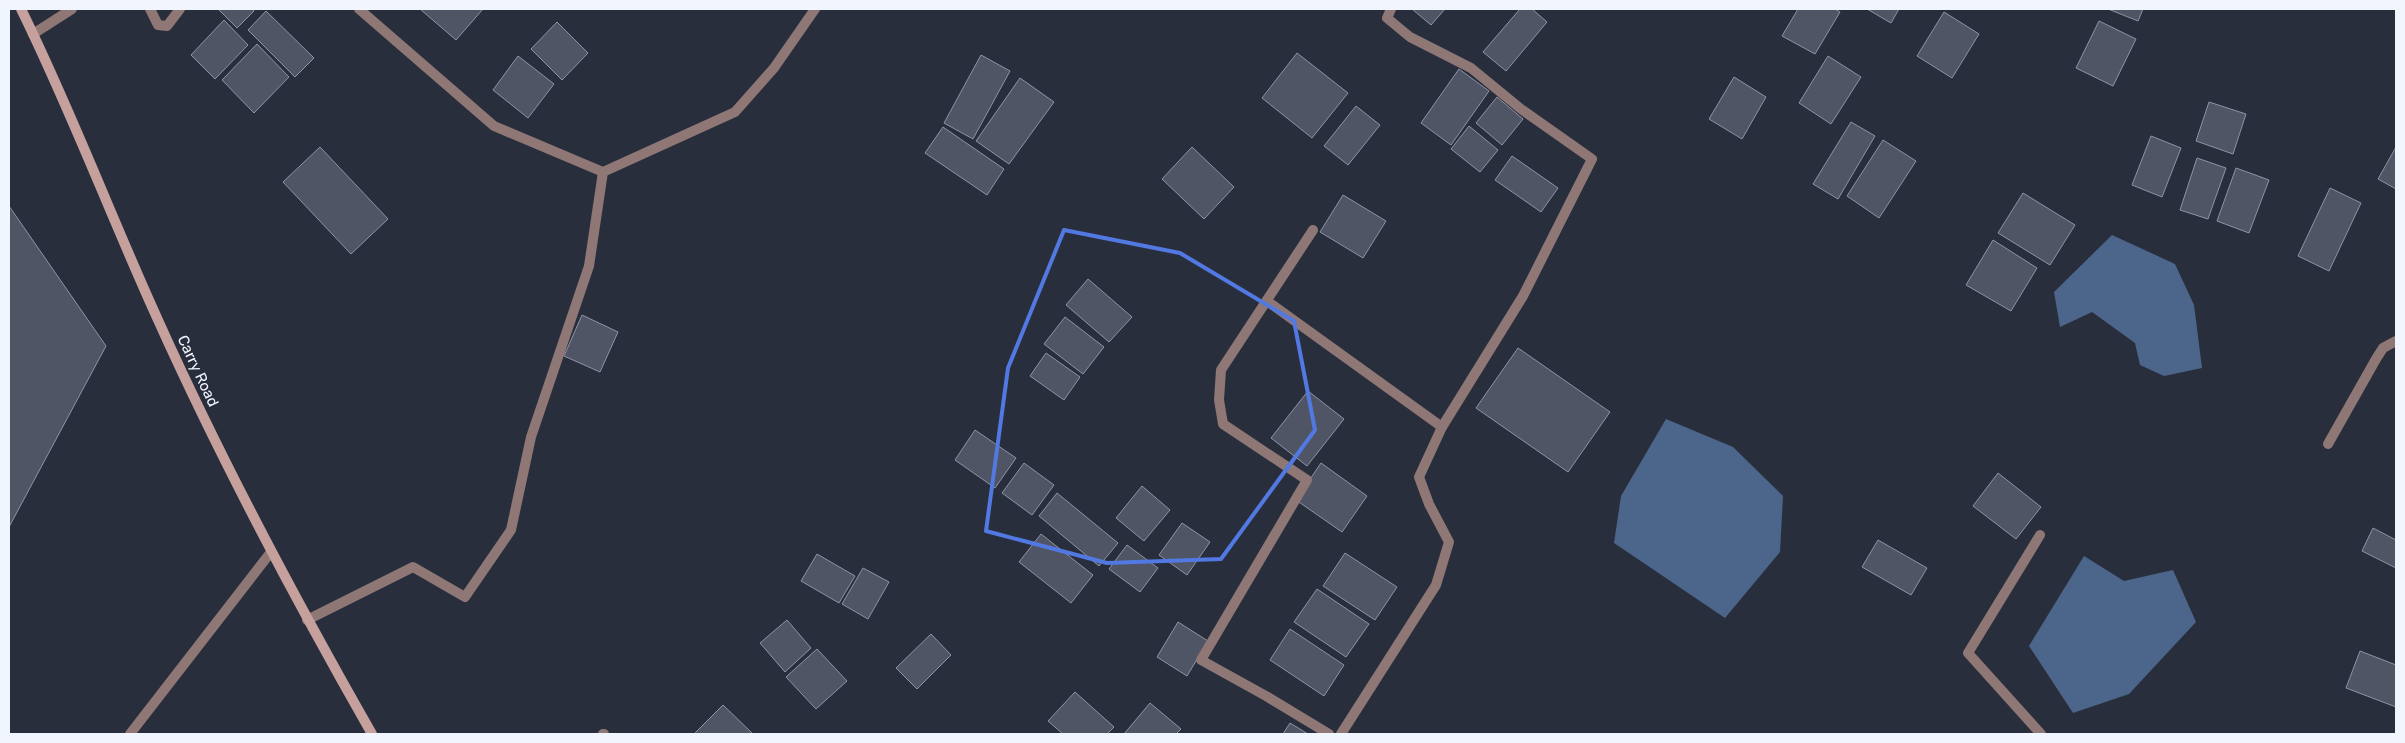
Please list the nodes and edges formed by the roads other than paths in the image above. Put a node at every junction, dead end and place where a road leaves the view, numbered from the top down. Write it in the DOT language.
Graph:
graph roads {
  1 [pos="21,9"];
  2 [pos="72,9"];
  3 [pos="150,9"];
  4 [pos="180,9"];
  5 [pos="359,9"];
  6 [pos="815,9"];
  7 [pos="1391,9"];
  8 [pos="33,34"];
  9 [pos="603,172"];
  10 [pos="1312,230"];
  11 [pos="1267,301"];
  12 [pos="2396,341"];
  13 [pos="1442,427"];
  14 [pos="2328,444"];
  15 [pos="2040,535"];
  16 [pos="271,552"];
  17 [pos="308,620"];
  18 [pos="130,734"];
  19 [pos="372,734"];
  20 [pos="1329,734"];
  21 [pos="1341,734"];
  22 [pos="2041,734"];
  1 -- 8 [label="main road, Carry Road"];
  2 -- 8 [label="street"];
  3 -- 4 [label="street"];
  5 -- 9 [label="street"];
  6 -- 9 [label="street"];
  7 -- 13 [label="street"];
  8 -- 16 [label="main road, Carry Road"];
  9 -- 17 [label="street"];
  10 -- 11 [label="street"];
  11 -- 13 [label="street"];
  11 -- 20 [label="street"];
  12 -- 14 [label="street"];
  13 -- 21 [label="street"];
  15 -- 22 [label="street"];
  16 -- 17 [label="main road, Carry Road"];
  16 -- 18 [label="street"];
  17 -- 19 [label="main road, Carry Road"];
}
